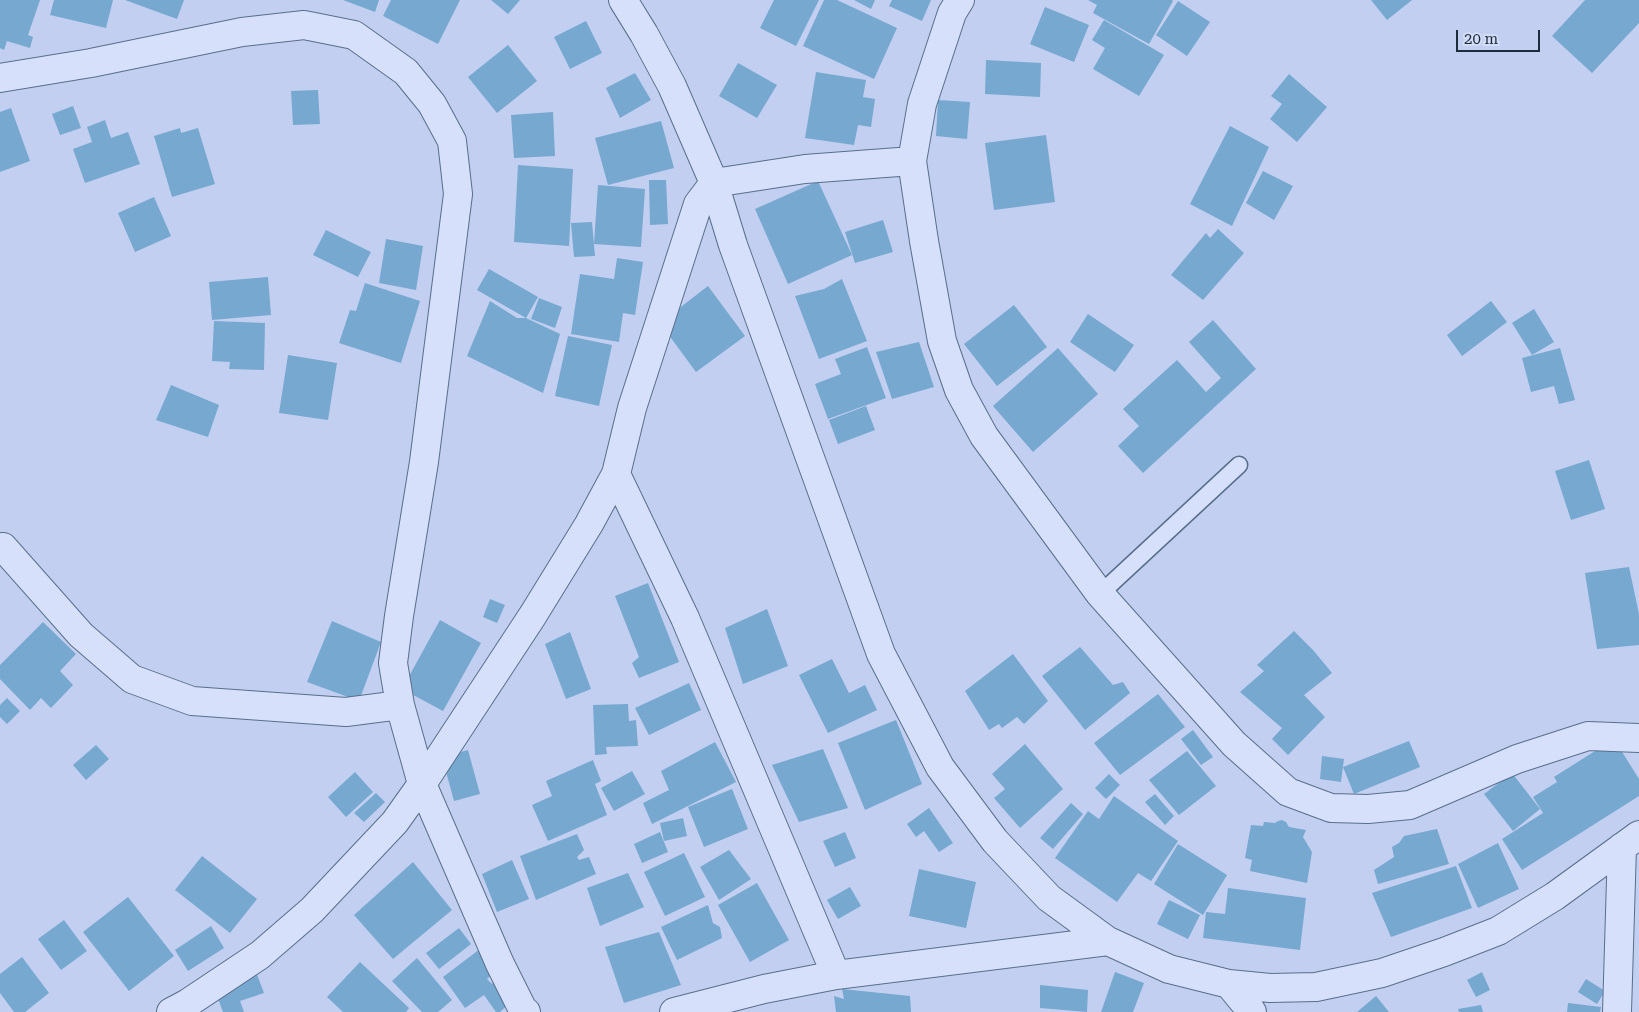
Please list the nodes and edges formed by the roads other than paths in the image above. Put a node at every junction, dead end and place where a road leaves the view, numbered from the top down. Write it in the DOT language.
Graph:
graph roads {
  1 [pos="623,0"];
  2 [pos="960,0"];
  3 [pos="0,78"];
  4 [pos="912,162"];
  5 [pos="714,183"];
  6 [pos="1239,465"];
  7 [pos="616,474"];
  8 [pos="4,546"];
  9 [pos="1100,594"];
  10 [pos="400,705"];
  11 [pos="1639,738"];
  12 [pos="422,784"];
  13 [pos="1631,841"];
  14 [pos="1108,941"];
  15 [pos="836,975"];
  16 [pos="1228,984"];
  17 [pos="171,1012"];
  18 [pos="526,1012"];
  19 [pos="674,1012"];
  20 [pos="1252,1012"];
  21 [pos="1616,1012"];
  1 -- 5 [label="street"];
  2 -- 4 [label="street"];
  3 -- 10 [label="street"];
  4 -- 5 [label="street"];
  4 -- 9 [label="street"];
  5 -- 7 [label="street"];
  5 -- 14 [label="street"];
  6 -- 9 [label="lane"];
  7 -- 12 [label="street"];
  7 -- 15 [label="street"];
  8 -- 10 [label="street"];
  9 -- 11 [label="street"];
  10 -- 12 [label="street"];
  12 -- 17 [label="street"];
  12 -- 18 [label="street"];
  13 -- 16 [label="street"];
  13 -- 21 [label="street"];
  14 -- 15 [label="street"];
  14 -- 16 [label="street"];
  15 -- 19 [label="street"];
  16 -- 20 [label="street"];
}
